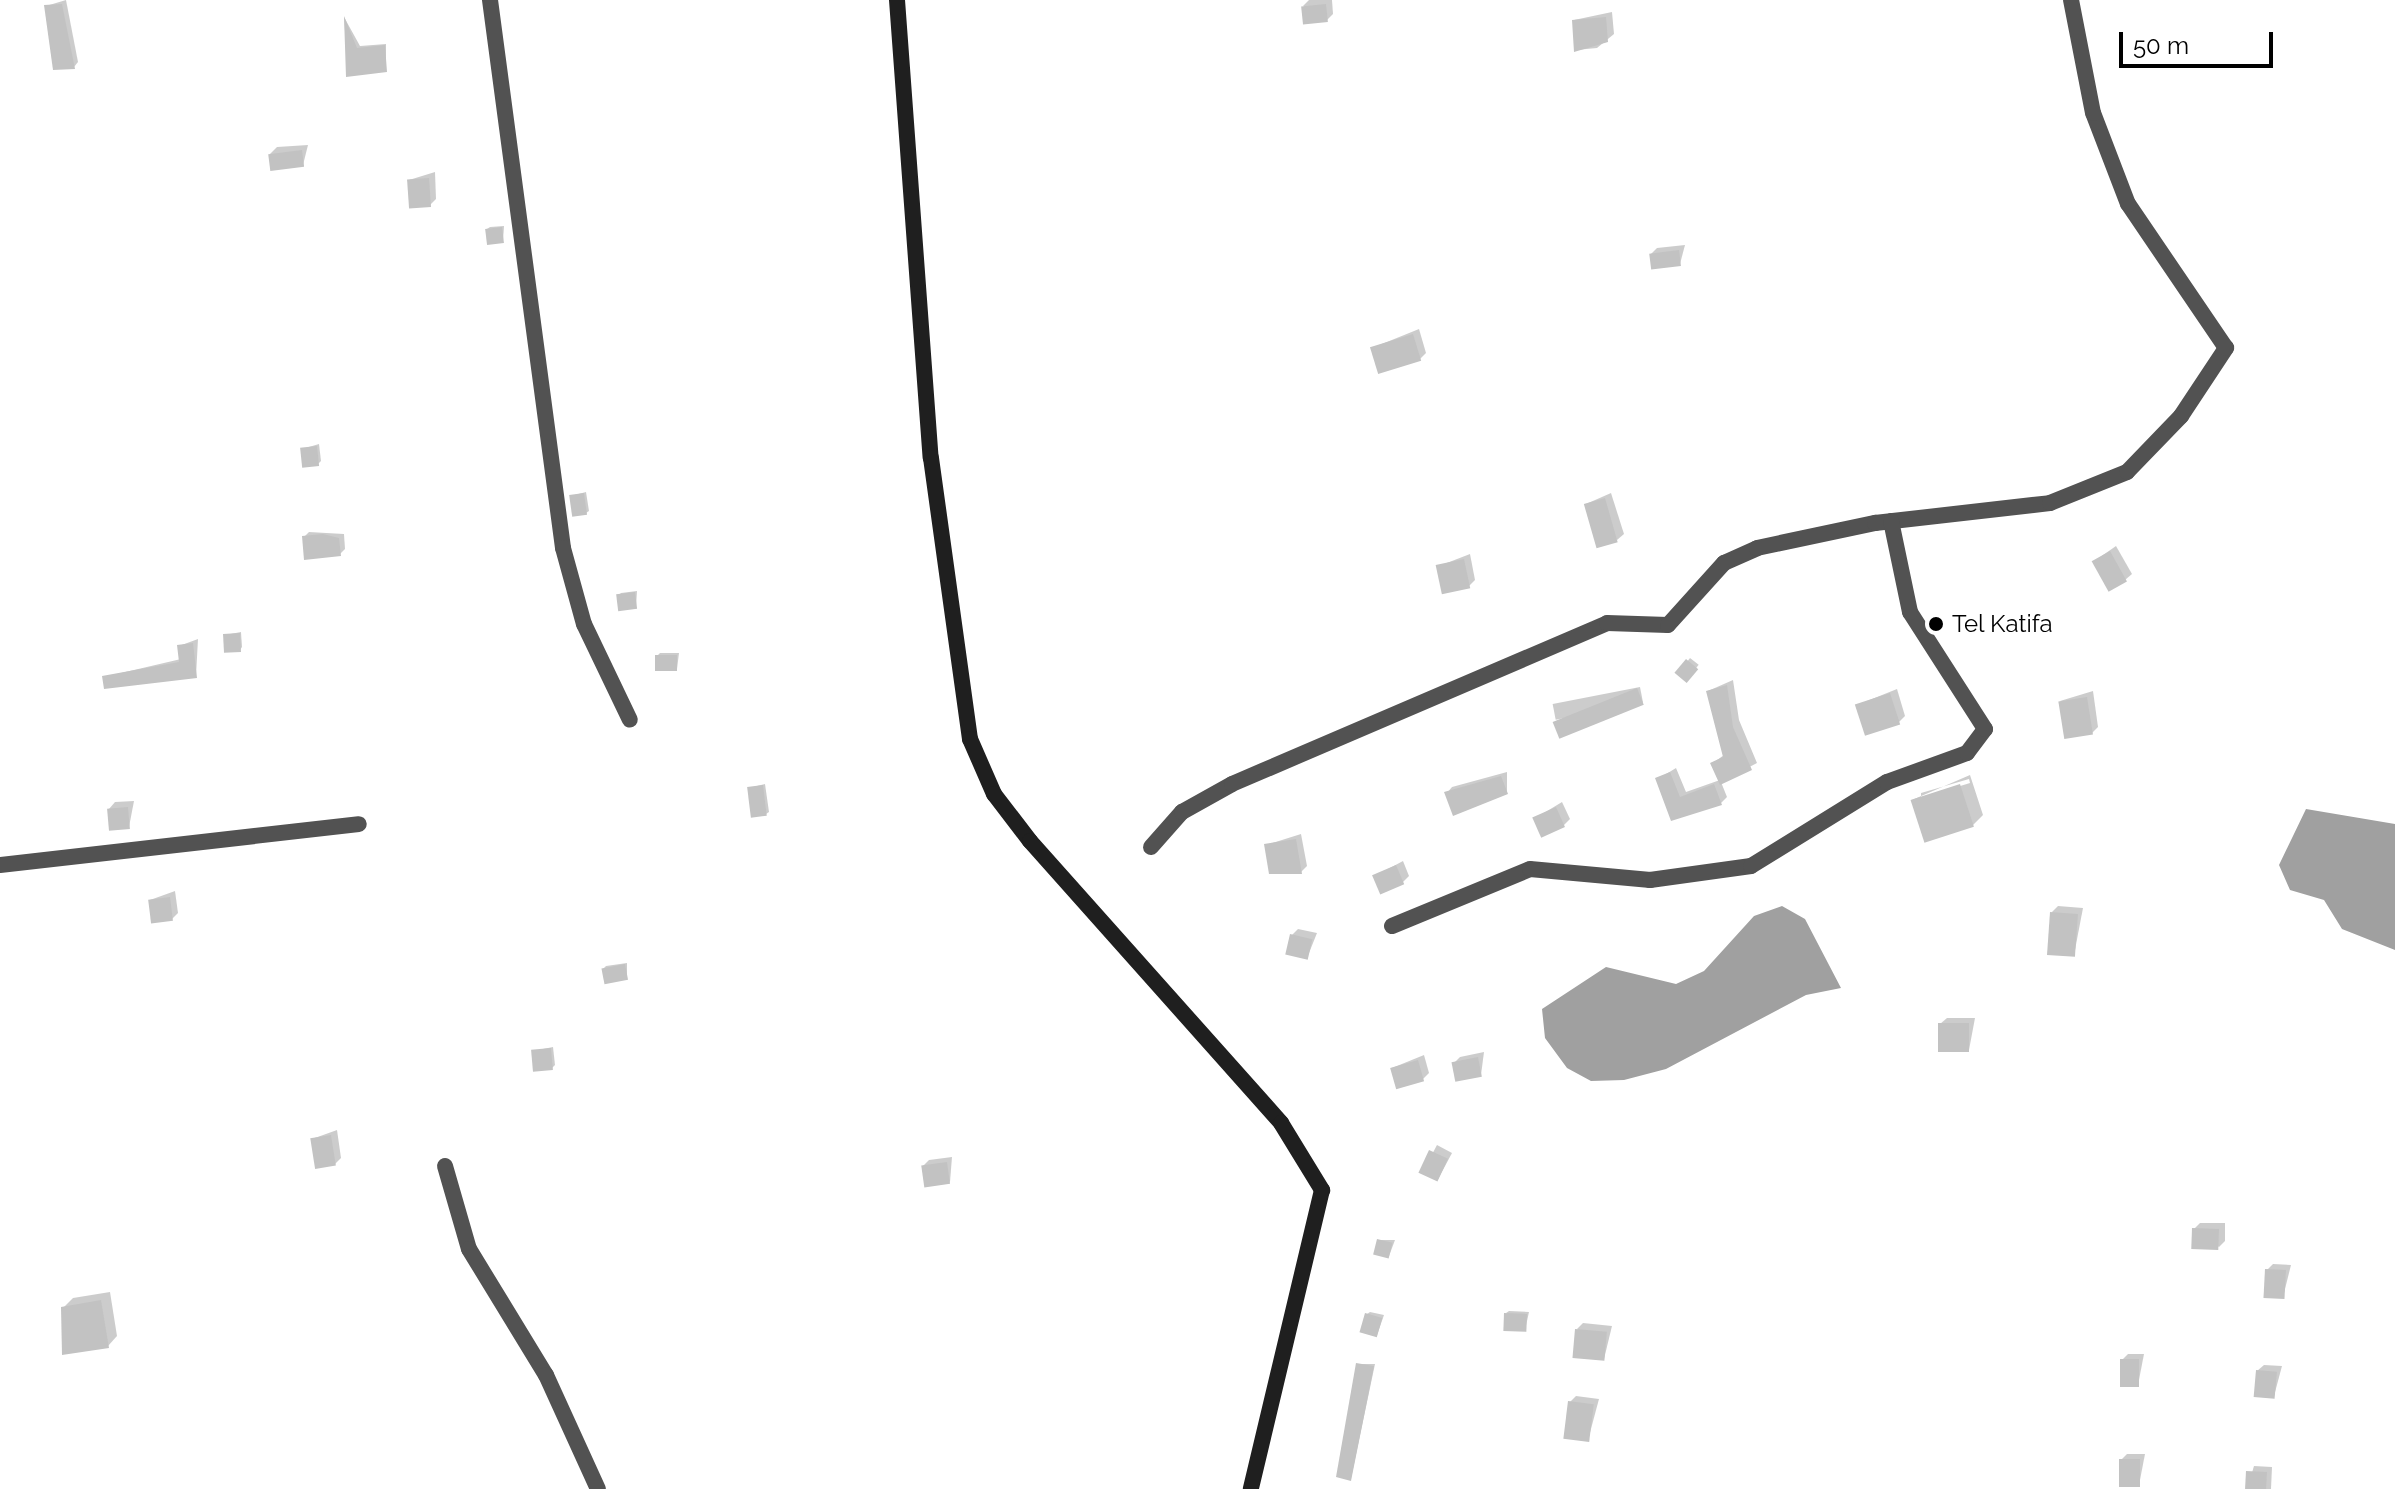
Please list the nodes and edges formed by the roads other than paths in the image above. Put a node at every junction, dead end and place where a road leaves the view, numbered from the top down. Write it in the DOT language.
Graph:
graph roads {
  1 [pos="490,0"];
  2 [pos="897,0"];
  3 [pos="2071,0"];
  4 [pos="1891,521"];
  5 [pos="630,720"];
  6 [pos="359,824"];
  7 [pos="1151,847"];
  8 [pos="0,865"];
  9 [pos="1392,926"];
  10 [pos="445,1166"];
  11 [pos="598,1489"];
  12 [pos="1251,1489"];
  1 -- 5 [label="street"];
  2 -- 12 [label="street"];
  3 -- 4 [label="street"];
  4 -- 7 [label="street"];
  4 -- 9 [label="street"];
  6 -- 8 [label="street"];
  10 -- 11 [label="street"];
}
